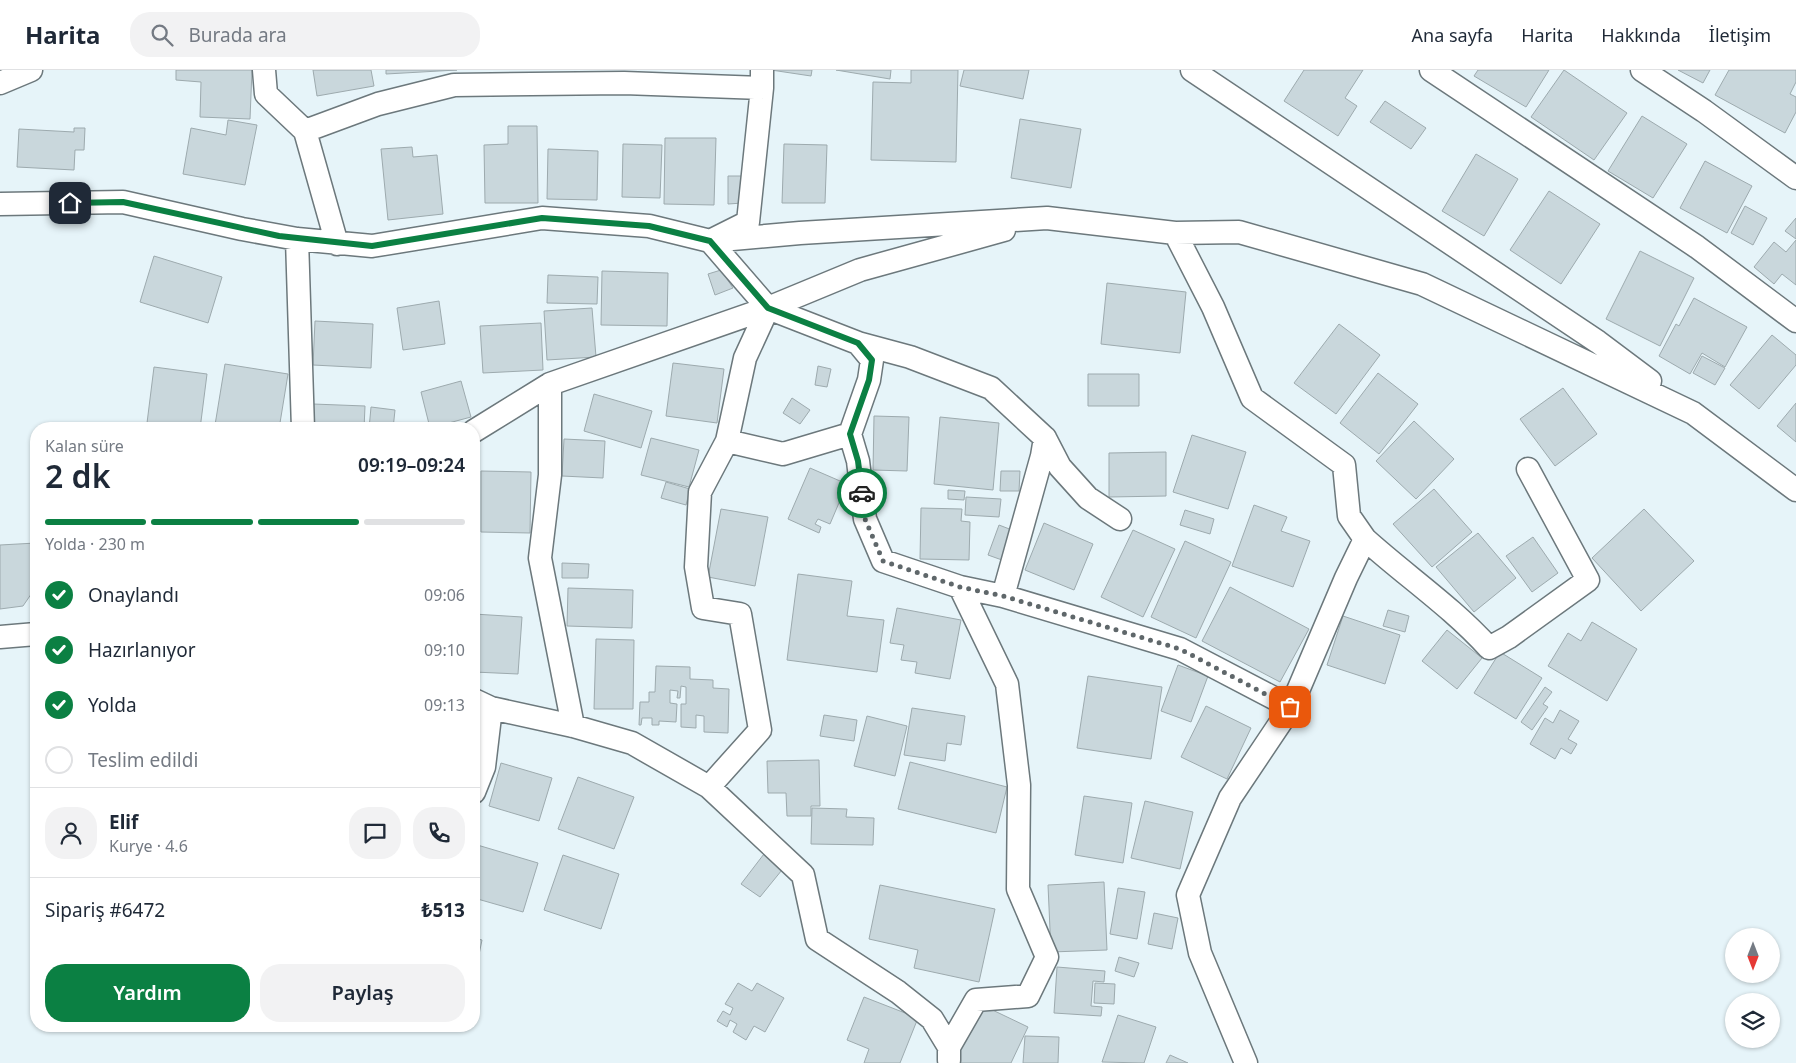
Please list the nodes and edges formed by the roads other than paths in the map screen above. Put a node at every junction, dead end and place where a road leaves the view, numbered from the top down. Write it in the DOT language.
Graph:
graph roads {
  1 [pos="30,70"];
  2 [pos="264,70"];
  3 [pos="1192,70"];
  4 [pos="1431,70"];
  5 [pos="1642,70"];
  6 [pos="762,79"];
  7 [pos="0,83"];
  8 [pos="305,131"];
  9 [pos="1796,178"];
  10 [pos="0,204"];
  11 [pos="1047,218"];
  12 [pos="1175,233"];
  13 [pos="297,239"];
  14 [pos="710,241"];
  15 [pos="338,244"];
  16 [pos="768,308"];
  17 [pos="1796,321"];
  18 [pos="858,343"];
  19 [pos="550,384"];
  20 [pos="1693,413"];
  21 [pos="303,422"];
  22 [pos="480,427"];
  23 [pos="850,434"];
  24 [pos="1045,438"];
  25 [pos="727,441"];
  26 [pos="1528,468"];
  27 [pos="1796,490"];
  28 [pos="1120,519"];
  29 [pos="1365,539"];
  30 [pos="960,587"];
  31 [pos="1003,596"];
  32 [pos="30,634"];
  33 [pos="0,637"];
  34 [pos="483,704"];
  35 [pos="1290,707"];
  36 [pos="574,726"];
  37 [pos="480,777"];
  38 [pos="709,787"];
  39 [pos="949,1055"];
  40 [pos="1246,1063"];
  1 -- 7 [label="street"];
  2 -- 8 [label="street"];
  3 -- 20 [label="street"];
  4 -- 17 [label="street"];
  5 -- 9 [label="street"];
  6 -- 8 [label="street"];
  6 -- 14 [label="street"];
  8 -- 15 [label="street"];
  10 -- 13 [label="street"];
  11 -- 12 [label="street"];
  11 -- 14 [label="street"];
  11 -- 16 [label="street"];
  12 -- 20 [label="street"];
  12 -- 29 [label="street"];
  13 -- 15 [label="street"];
  13 -- 21 [label="street"];
  14 -- 15 [label="street"];
  14 -- 16 [label="street"];
  16 -- 18 [label="street"];
  16 -- 19 [label="street"];
  16 -- 25 [label="street"];
  18 -- 23 [label="street"];
  18 -- 24 [label="street"];
  19 -- 22 [label="street"];
  19 -- 36 [label="street"];
  20 -- 27 [label="street"];
  23 -- 25 [label="street"];
  23 -- 30 [label="street"];
  24 -- 28 [label="street"];
  24 -- 31 [label="street"];
  25 -- 38 [label="street"];
  26 -- 29 [label="street"];
  29 -- 35 [label="street"];
  30 -- 31 [label="street"];
  30 -- 39 [label="street"];
  31 -- 35 [label="street"];
  32 -- 33 [label="street"];
  34 -- 36 [label="street"];
  34 -- 37 [label="street"];
  35 -- 40 [label="street"];
  36 -- 38 [label="street"];
  38 -- 39 [label="street"];
}
